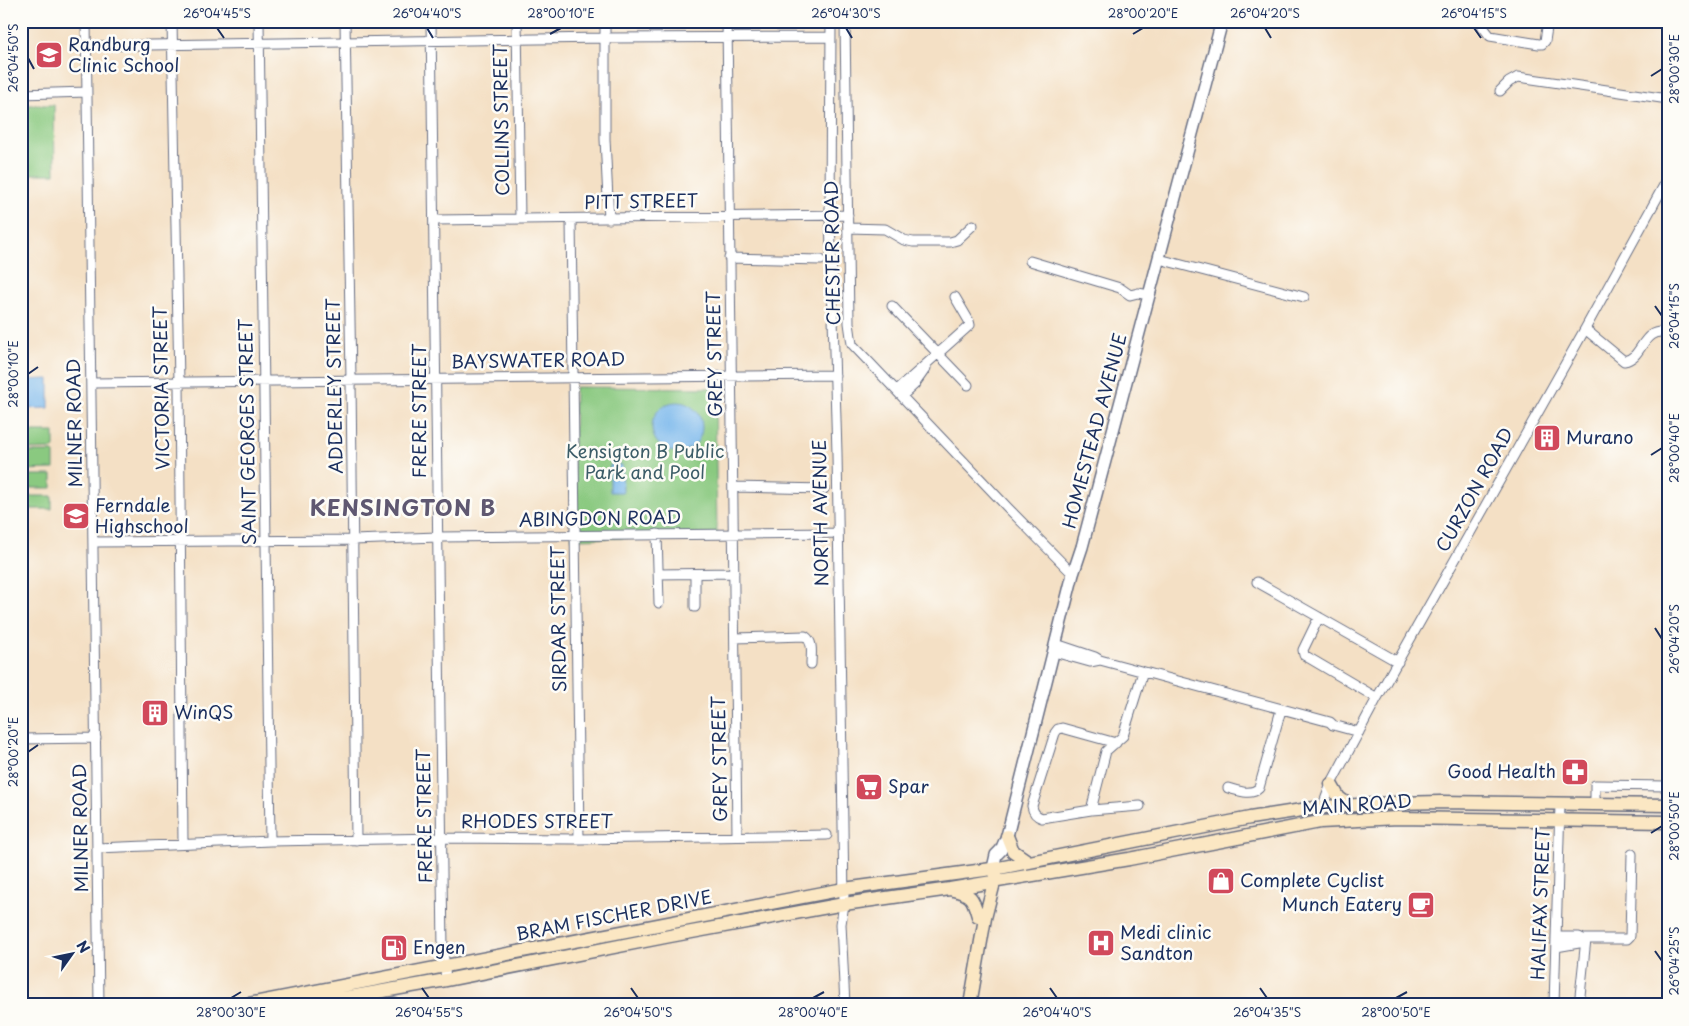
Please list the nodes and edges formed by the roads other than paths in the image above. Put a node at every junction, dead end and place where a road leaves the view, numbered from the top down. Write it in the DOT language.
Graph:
graph roads {
  1 [pos="86,21"];
  2 [pos="172,21"];
  3 [pos="259,21"];
  4 [pos="345,21"];
  5 [pos="431,21"];
  6 [pos="517,21"];
  7 [pos="604,21"];
  8 [pos="727,21"];
  9 [pos="831,21"];
  10 [pos="845,21"];
  11 [pos="1222,21"];
  12 [pos="1481,21"];
  13 [pos="1548,21"];
  14 [pos="831,37"];
  15 [pos="605,38"];
  16 [pos="727,38"];
  17 [pos="517,40"];
  18 [pos="432,42"];
  19 [pos="259,43"];
  20 [pos="345,43"];
  21 [pos="172,45"];
  22 [pos="86,46"];
  23 [pos="86,92"];
  24 [pos="1500,92"];
  25 [pos="21,94"];
  26 [pos="1668,99"];
  27 [pos="1668,178"];
  28 [pos="848,215"];
  29 [pos="830,216"];
  30 [pos="728,217"];
  31 [pos="609,218"];
  32 [pos="520,219"];
  33 [pos="571,219"];
  34 [pos="435,220"];
  35 [pos="973,224"];
  36 [pos="848,228"];
  37 [pos="729,258"];
  38 [pos="1159,259"];
  39 [pos="821,260"];
  40 [pos="1030,261"];
  41 [pos="1143,294"];
  42 [pos="955,297"];
  43 [pos="1304,297"];
  44 [pos="892,306"];
  45 [pos="1585,329"];
  46 [pos="1668,333"];
  47 [pos="937,355"];
  48 [pos="835,374"];
  49 [pos="732,375"];
  50 [pos="574,377"];
  51 [pos="437,379"];
  52 [pos="351,380"];
  53 [pos="263,381"];
  54 [pos="179,382"];
  55 [pos="91,383"];
  56 [pos="968,385"];
  57 [pos="899,393"];
  58 [pos="733,487"];
  59 [pos="824,489"];
  60 [pos="837,533"];
  61 [pos="657,534"];
  62 [pos="734,534"];
  63 [pos="574,535"];
  64 [pos="438,536"];
  65 [pos="266,539"];
  66 [pos="180,540"];
  67 [pos="353,540"];
  68 [pos="94,542"];
  69 [pos="734,573"];
  70 [pos="658,574"];
  71 [pos="695,574"];
  72 [pos="1073,574"];
  73 [pos="1257,582"];
  74 [pos="659,603"];
  75 [pos="695,607"];
  76 [pos="1319,617"];
  77 [pos="735,638"];
  78 [pos="1055,648"];
  79 [pos="1398,662"];
  80 [pos="811,664"];
  81 [pos="1143,672"];
  82 [pos="1377,698"];
  83 [pos="1281,710"];
  84 [pos="1360,730"];
  85 [pos="96,738"];
  86 [pos="21,739"];
  87 [pos="1116,743"];
  88 [pos="1331,784"];
  89 [pos="1668,786"];
  90 [pos="1228,788"];
  91 [pos="1595,804"];
  92 [pos="1349,805"];
  93 [pos="1560,805"];
  94 [pos="1668,805"];
  95 [pos="1140,806"];
  96 [pos="1321,807"];
  97 [pos="1091,810"];
  98 [pos="1560,820"];
  99 [pos="1320,822"];
  100 [pos="1668,822"];
  101 [pos="827,835"];
  102 [pos="737,836"];
  103 [pos="1006,836"];
  104 [pos="442,838"];
  105 [pos="579,839"];
  106 [pos="356,840"];
  107 [pos="270,841"];
  108 [pos="184,844"];
  109 [pos="97,848"];
  110 [pos="1632,854"];
  111 [pos="1029,862"];
  112 [pos="996,868"];
  113 [pos="991,882"];
  114 [pos="844,889"];
  115 [pos="950,889"];
  116 [pos="844,904"];
  117 [pos="978,916"];
  118 [pos="1556,937"];
  119 [pos="1584,939"];
  120 [pos="1556,947"];
  121 [pos="446,973"];
  122 [pos="99,1005"];
  123 [pos="243,1005"];
  124 [pos="304,1005"];
  125 [pos="845,1005"];
  126 [pos="964,1005"];
  127 [pos="970,1005"];
  128 [pos="1554,1005"];
  129 [pos="1579,1005"];
  1 -- 22 [label="street, MILNER ROAD"];
  2 -- 21 [label="street, VICTORIA STREET"];
  3 -- 19 [label="street, SAINT GEORGES STREET"];
  4 -- 20 [label="street, ADDERLEY STREET"];
  5 -- 18 [label="street, FRERE STREET"];
  6 -- 17 [label="street, COLLINS STREET"];
  7 -- 15 [label="street"];
  8 -- 16 [label="street, GREY STREET"];
  9 -- 14 [label="street, NORTH AVENUE"];
  10 -- 28 [label="street, CHESTER ROAD"];
  11 -- 38 [label="street, HOMESTEAD AVENUE"];
  12 -- 13 [label="street"];
  14 -- 16 [label="street"];
  14 -- 29 [label="street, NORTH AVENUE"];
  15 -- 16 [label="street"];
  15 -- 17 [label="street"];
  15 -- 31 [label="street"];
  16 -- 30 [label="street, GREY STREET"];
  17 -- 18 [label="street"];
  17 -- 32 [label="street, COLLINS STREET"];
  18 -- 20 [label="street"];
  18 -- 34 [label="street, FRERE STREET"];
  19 -- 20 [label="street"];
  19 -- 21 [label="street"];
  19 -- 53 [label="street, SAINT GEORGES STREET"];
  20 -- 52 [label="street, ADDERLEY STREET"];
  21 -- 22 [label="street"];
  21 -- 54 [label="street, VICTORIA STREET"];
  22 -- 23 [label="street, MILNER ROAD"];
  23 -- 25 [label="street"];
  23 -- 55 [label="street, MILNER ROAD"];
  24 -- 26 [label="street"];
  27 -- 45 [label="street, CURZON ROAD"];
  28 -- 29 [label="street, PITT STREET"];
  28 -- 36 [label="street, CHESTER ROAD"];
  29 -- 30 [label="street, PITT STREET"];
  29 -- 48 [label="street, NORTH AVENUE"];
  30 -- 31 [label="street, PITT STREET"];
  30 -- 37 [label="street, GREY STREET"];
  31 -- 33 [label="street, PITT STREET"];
  32 -- 33 [label="street, PITT STREET"];
  32 -- 34 [label="street, PITT STREET"];
  33 -- 50 [label="street, SIRDAR STREET"];
  34 -- 51 [label="street, FRERE STREET"];
  35 -- 36 [label="street"];
  36 -- 57 [label="street, CHESTER ROAD"];
  37 -- 39 [label="street"];
  37 -- 49 [label="street, GREY STREET"];
  38 -- 41 [label="street, HOMESTEAD AVENUE"];
  38 -- 43 [label="street"];
  40 -- 41 [label="street"];
  41 -- 72 [label="street, HOMESTEAD AVENUE"];
  42 -- 47 [label="street"];
  44 -- 47 [label="street"];
  45 -- 46 [label="street"];
  45 -- 79 [label="street, CURZON ROAD"];
  47 -- 56 [label="street"];
  47 -- 57 [label="street"];
  48 -- 49 [label="street, BAYSWATER ROAD"];
  48 -- 60 [label="street, NORTH AVENUE"];
  49 -- 50 [label="street, BAYSWATER ROAD"];
  49 -- 58 [label="street, GREY STREET"];
  50 -- 51 [label="street, BAYSWATER ROAD"];
  50 -- 63 [label="street, SIRDAR STREET"];
  51 -- 52 [label="street, BAYSWATER ROAD"];
  51 -- 64 [label="street, FRERE STREET"];
  52 -- 53 [label="street, BAYSWATER ROAD"];
  52 -- 67 [label="street, ADDERLEY STREET"];
  53 -- 54 [label="street, BAYSWATER ROAD"];
  53 -- 65 [label="street, SAINT GEORGES STREET"];
  54 -- 55 [label="street, BAYSWATER ROAD"];
  54 -- 66 [label="street, VICTORIA STREET"];
  55 -- 68 [label="street, MILNER ROAD"];
  57 -- 72 [label="street, CHESTER ROAD"];
  58 -- 59 [label="street"];
  58 -- 62 [label="street, GREY STREET"];
  60 -- 62 [label="street, ABINGDON ROAD"];
  60 -- 114 [label="street, NORTH AVENUE"];
  61 -- 62 [label="street, ABINGDON ROAD"];
  61 -- 63 [label="street, ABINGDON ROAD"];
  61 -- 70 [label="street"];
  62 -- 69 [label="street, GREY STREET"];
  63 -- 64 [label="street, ABINGDON ROAD"];
  63 -- 105 [label="street, SIRDAR STREET"];
  64 -- 67 [label="street, ABINGDON ROAD"];
  64 -- 104 [label="street, FRERE STREET"];
  65 -- 66 [label="street, ABINGDON ROAD"];
  65 -- 67 [label="street, ABINGDON ROAD"];
  65 -- 107 [label="street, SAINT GEORGES STREET"];
  66 -- 68 [label="street, ABINGDON ROAD"];
  66 -- 108 [label="street, VICTORIA STREET"];
  67 -- 106 [label="street, ADDERLEY STREET"];
  68 -- 85 [label="street, MILNER ROAD"];
  69 -- 71 [label="street"];
  69 -- 77 [label="street, GREY STREET"];
  70 -- 71 [label="street"];
  70 -- 74 [label="street"];
  71 -- 75 [label="street"];
  72 -- 78 [label="street, HOMESTEAD AVENUE"];
  73 -- 76 [label="street"];
  76 -- 79 [label="street"];
  76 -- 82 [label="street"];
  77 -- 80 [label="street"];
  77 -- 102 [label="street, GREY STREET"];
  78 -- 81 [label="street"];
  78 -- 103 [label="street, HOMESTEAD AVENUE"];
  79 -- 82 [label="street, CURZON ROAD"];
  81 -- 83 [label="street"];
  81 -- 87 [label="street"];
  82 -- 84 [label="street, CURZON ROAD"];
  83 -- 84 [label="street"];
  83 -- 90 [label="street"];
  84 -- 88 [label="street, CURZON ROAD"];
  85 -- 86 [label="street"];
  85 -- 109 [label="street, MILNER ROAD"];
  87 -- 97 [label="street"];
  87 -- 97 [label="street"];
  88 -- 92 [label="main road"];
  88 -- 96 [label="street, CURZON ROAD"];
  89 -- 91 [label="street"];
  91 -- 93 [label="main road, MAIN ROAD"];
  91 -- 94 [label="main road, MAIN ROAD"];
  92 -- 93 [label="main road, MAIN ROAD"];
  92 -- 96 [label="main road, MAIN ROAD"];
  93 -- 98 [label="street, HALIFAX STREET"];
  95 -- 97 [label="street"];
  96 -- 99 [label="street, CURZON ROAD"];
  96 -- 111 [label="main road, MAIN ROAD"];
  98 -- 99 [label="main road, MAIN ROAD"];
  98 -- 100 [label="main road, MAIN ROAD"];
  98 -- 118 [label="street, HALIFAX STREET"];
  99 -- 113 [label="main road, MAIN ROAD"];
  101 -- 102 [label="street, RHODES STREET"];
  102 -- 105 [label="street, RHODES STREET"];
  103 -- 111 [label="main road"];
  103 -- 112 [label="street, HOMESTEAD AVENUE"];
  104 -- 105 [label="street, RHODES STREET"];
  104 -- 106 [label="street, RHODES STREET"];
  104 -- 121 [label="street, FRERE STREET"];
  106 -- 107 [label="street, RHODES STREET"];
  107 -- 108 [label="street, RHODES STREET"];
  108 -- 109 [label="street, RHODES STREET"];
  109 -- 122 [label="street, MILNER ROAD"];
  110 -- 119 [label="street"];
  111 -- 112 [label="main road, MAIN ROAD"];
  112 -- 113 [label="main road"];
  112 -- 114 [label="main road, BRAM FISCHER DRIVE"];
  113 -- 115 [label="main road, BRAM FISCHER DRIVE"];
  113 -- 117 [label="main road"];
  113 -- 127 [label="main road"];
  114 -- 116 [label="street, NORTH AVENUE"];
  114 -- 121 [label="main road, BRAM FISCHER DRIVE"];
  115 -- 116 [label="main road, BRAM FISCHER DRIVE"];
  115 -- 117 [label="main road"];
  116 -- 121 [label="main road, BRAM FISCHER DRIVE"];
  116 -- 125 [label="street, NORTH AVENUE"];
  117 -- 126 [label="main road"];
  118 -- 119 [label="street"];
  118 -- 120 [label="street, HALIFAX STREET"];
  119 -- 120 [label="street"];
  119 -- 129 [label="street"];
  120 -- 128 [label="street, HALIFAX STREET"];
  121 -- 123 [label="main road, BRAM FISCHER DRIVE"];
  121 -- 124 [label="main road, BRAM FISCHER DRIVE"];
}
